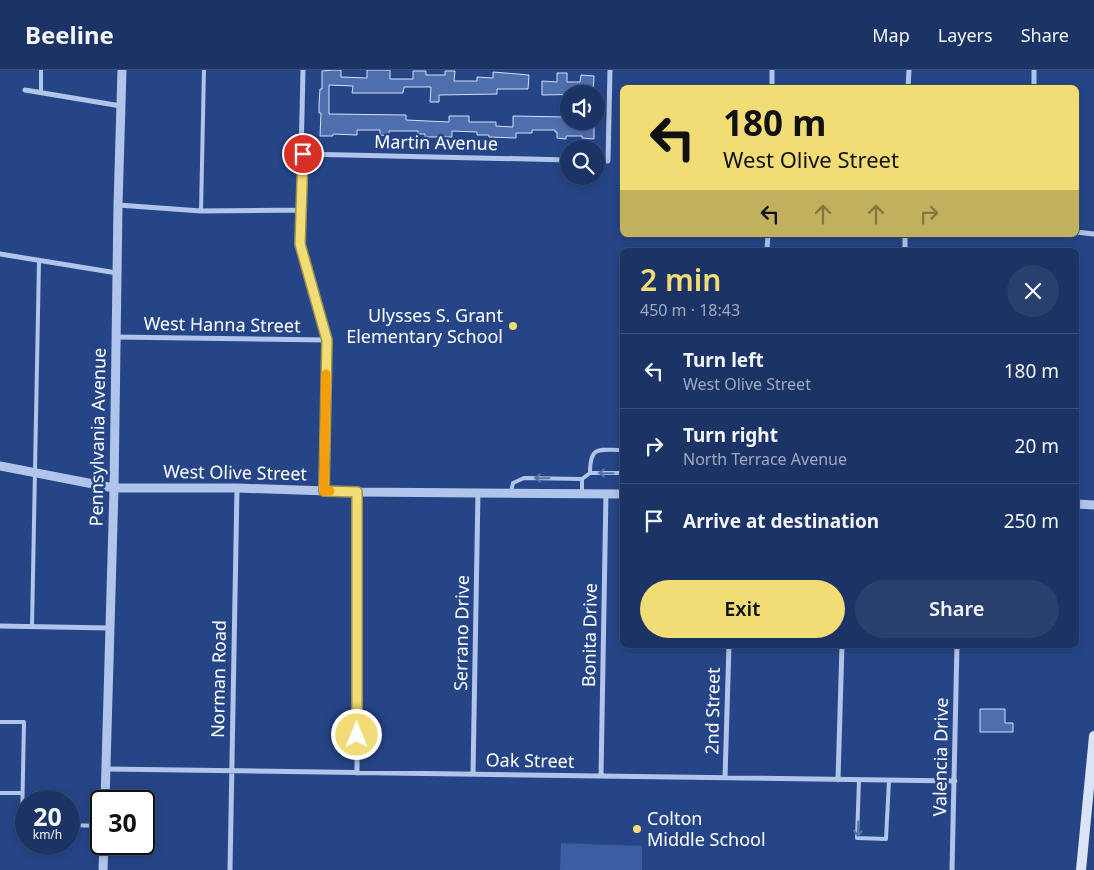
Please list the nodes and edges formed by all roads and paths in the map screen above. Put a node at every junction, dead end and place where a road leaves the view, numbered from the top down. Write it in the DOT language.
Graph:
graph roads {
  1 [pos="41,70"];
  2 [pos="204,70"];
  3 [pos="304,70"];
  4 [pos="610,70"];
  5 [pos="772,70"];
  6 [pos="909,70"];
  7 [pos="1034,70"];
  8 [pos="122,71"];
  9 [pos="772,85"];
  10 [pos="908,85"];
  11 [pos="1034,85"];
  12 [pos="25,90"];
  13 [pos="41,92"];
  14 [pos="121,106"];
  15 [pos="303,154"];
  16 [pos="560,160"];
  17 [pos="605,161"];
  18 [pos="118,205"];
  19 [pos="301,210"];
  20 [pos="201,211"];
  21 [pos="1079,232"];
  22 [pos="1094,234"];
  23 [pos="0,254"];
  24 [pos="40,260"];
  25 [pos="117,273"];
  26 [pos="116,337"];
  27 [pos="327,340"];
  28 [pos="620,450"];
  29 [pos="0,466"];
  30 [pos="34,473"];
  31 [pos="590,473"];
  32 [pos="620,474"];
  33 [pos="582,479"];
  34 [pos="114,488"];
  35 [pos="237,488"];
  36 [pos="324,491"];
  37 [pos="357,492"];
  38 [pos="478,492"];
  39 [pos="511,492"];
  40 [pos="582,493"];
  41 [pos="606,493"];
  42 [pos="620,494"];
  43 [pos="1079,504"];
  44 [pos="1094,505"];
  45 [pos="0,626"];
  46 [pos="32,627"];
  47 [pos="109,628"];
  48 [pos="729,648"];
  49 [pos="842,648"];
  50 [pos="957,648"];
  51 [pos="0,722"];
  52 [pos="1094,736"];
  53 [pos="105,769"];
  54 [pos="231,771"];
  55 [pos="1092,771"];
  56 [pos="357,773"];
  57 [pos="473,774"];
  58 [pos="601,776"];
  59 [pos="725,778"];
  60 [pos="838,780"];
  61 [pos="859,780"];
  62 [pos="889,780"];
  63 [pos="955,781"];
  64 [pos="22,790"];
  65 [pos="105,790"];
  66 [pos="0,793"];
  67 [pos="15,793"];
  68 [pos="104,855"];
  69 [pos="103,870"];
  70 [pos="230,870"];
  71 [pos="952,870"];
  72 [pos="1081,870"];
  1 -- 13 [label="lane"];
  2 -- 20 [label="lane"];
  3 -- 15 [label="street"];
  4 -- 17 [label="street"];
  5 -- 9 [label="street"];
  6 -- 10 [label="street"];
  7 -- 11 [label="street"];
  8 -- 14 [label="street, Pennsylvania Avenue"];
  12 -- 13 [label="street"];
  13 -- 14 [label="street"];
  14 -- 18 [label="street, Pennsylvania Avenue"];
  15 -- 16 [label="street, Martin Avenue"];
  15 -- 19 [label="street"];
  18 -- 20 [label="street"];
  18 -- 25 [label="street, Pennsylvania Avenue"];
  19 -- 20 [label="street"];
  19 -- 27 [label="street"];
  21 -- 22 [label="street"];
  23 -- 24 [label="street"];
  24 -- 25 [label="street"];
  24 -- 30 [label="lane"];
  25 -- 26 [label="street, Pennsylvania Avenue"];
  26 -- 27 [label="street, West Hanna Street"];
  26 -- 34 [label="street, Pennsylvania Avenue"];
  27 -- 36 [label="street"];
  28 -- 31 [label="lane"];
  29 -- 30 [label="street, West Olive Street"];
  30 -- 34 [label="street, West Olive Street"];
  30 -- 46 [label="lane"];
  32 -- 31 [label="lane, one-way"];
  31 -- 33 [label="lane"];
  33 -- 39 [label="lane, one-way"];
  33 -- 40 [label="lane"];
  34 -- 35 [label="street, West Olive Street"];
  34 -- 47 [label="street, Pennsylvania Avenue"];
  35 -- 36 [label="street, West Olive Street"];
  35 -- 54 [label="street, Norman Road"];
  36 -- 37 [label="street, West Olive Street"];
  37 -- 38 [label="street, West Olive Street"];
  37 -- 56 [label="street"];
  38 -- 39 [label="street, West Olive Street"];
  38 -- 57 [label="street, Serrano Drive"];
  39 -- 40 [label="street, West Olive Street"];
  40 -- 41 [label="street, West Olive Street"];
  41 -- 42 [label="street, West Olive Street"];
  41 -- 58 [label="street, Bonita Drive"];
  43 -- 44 [label="street"];
  45 -- 46 [label="street"];
  46 -- 47 [label="street"];
  47 -- 53 [label="street, Pennsylvania Avenue"];
  48 -- 59 [label="street, 2nd Street"];
  49 -- 60 [label="street"];
  50 -- 63 [label="street, Valencia Drive"];
  51 -- 64 [label="lane"];
  52 -- 55 [label="main road"];
  53 -- 54 [label="street, Oak Street"];
  53 -- 65 [label="street, Pennsylvania Avenue"];
  54 -- 56 [label="street, Oak Street"];
  54 -- 70 [label="street, Norman Road"];
  55 -- 72 [label="main road"];
  56 -- 57 [label="street, Oak Street"];
  57 -- 58 [label="street, Oak Street"];
  58 -- 59 [label="street, Oak Street"];
  59 -- 60 [label="street, Oak Street"];
  60 -- 61 [label="street, Oak Street"];
  61 -- 62 [label="street, Oak Street"];
  61 -- 62 [label="lane, one-way"];
  62 -- 63 [label="street, Oak Street"];
  63 -- 71 [label="street, Valencia Drive"];
  66 -- 67 [label="lane"];
  68 -- 69 [label="street"];
}
